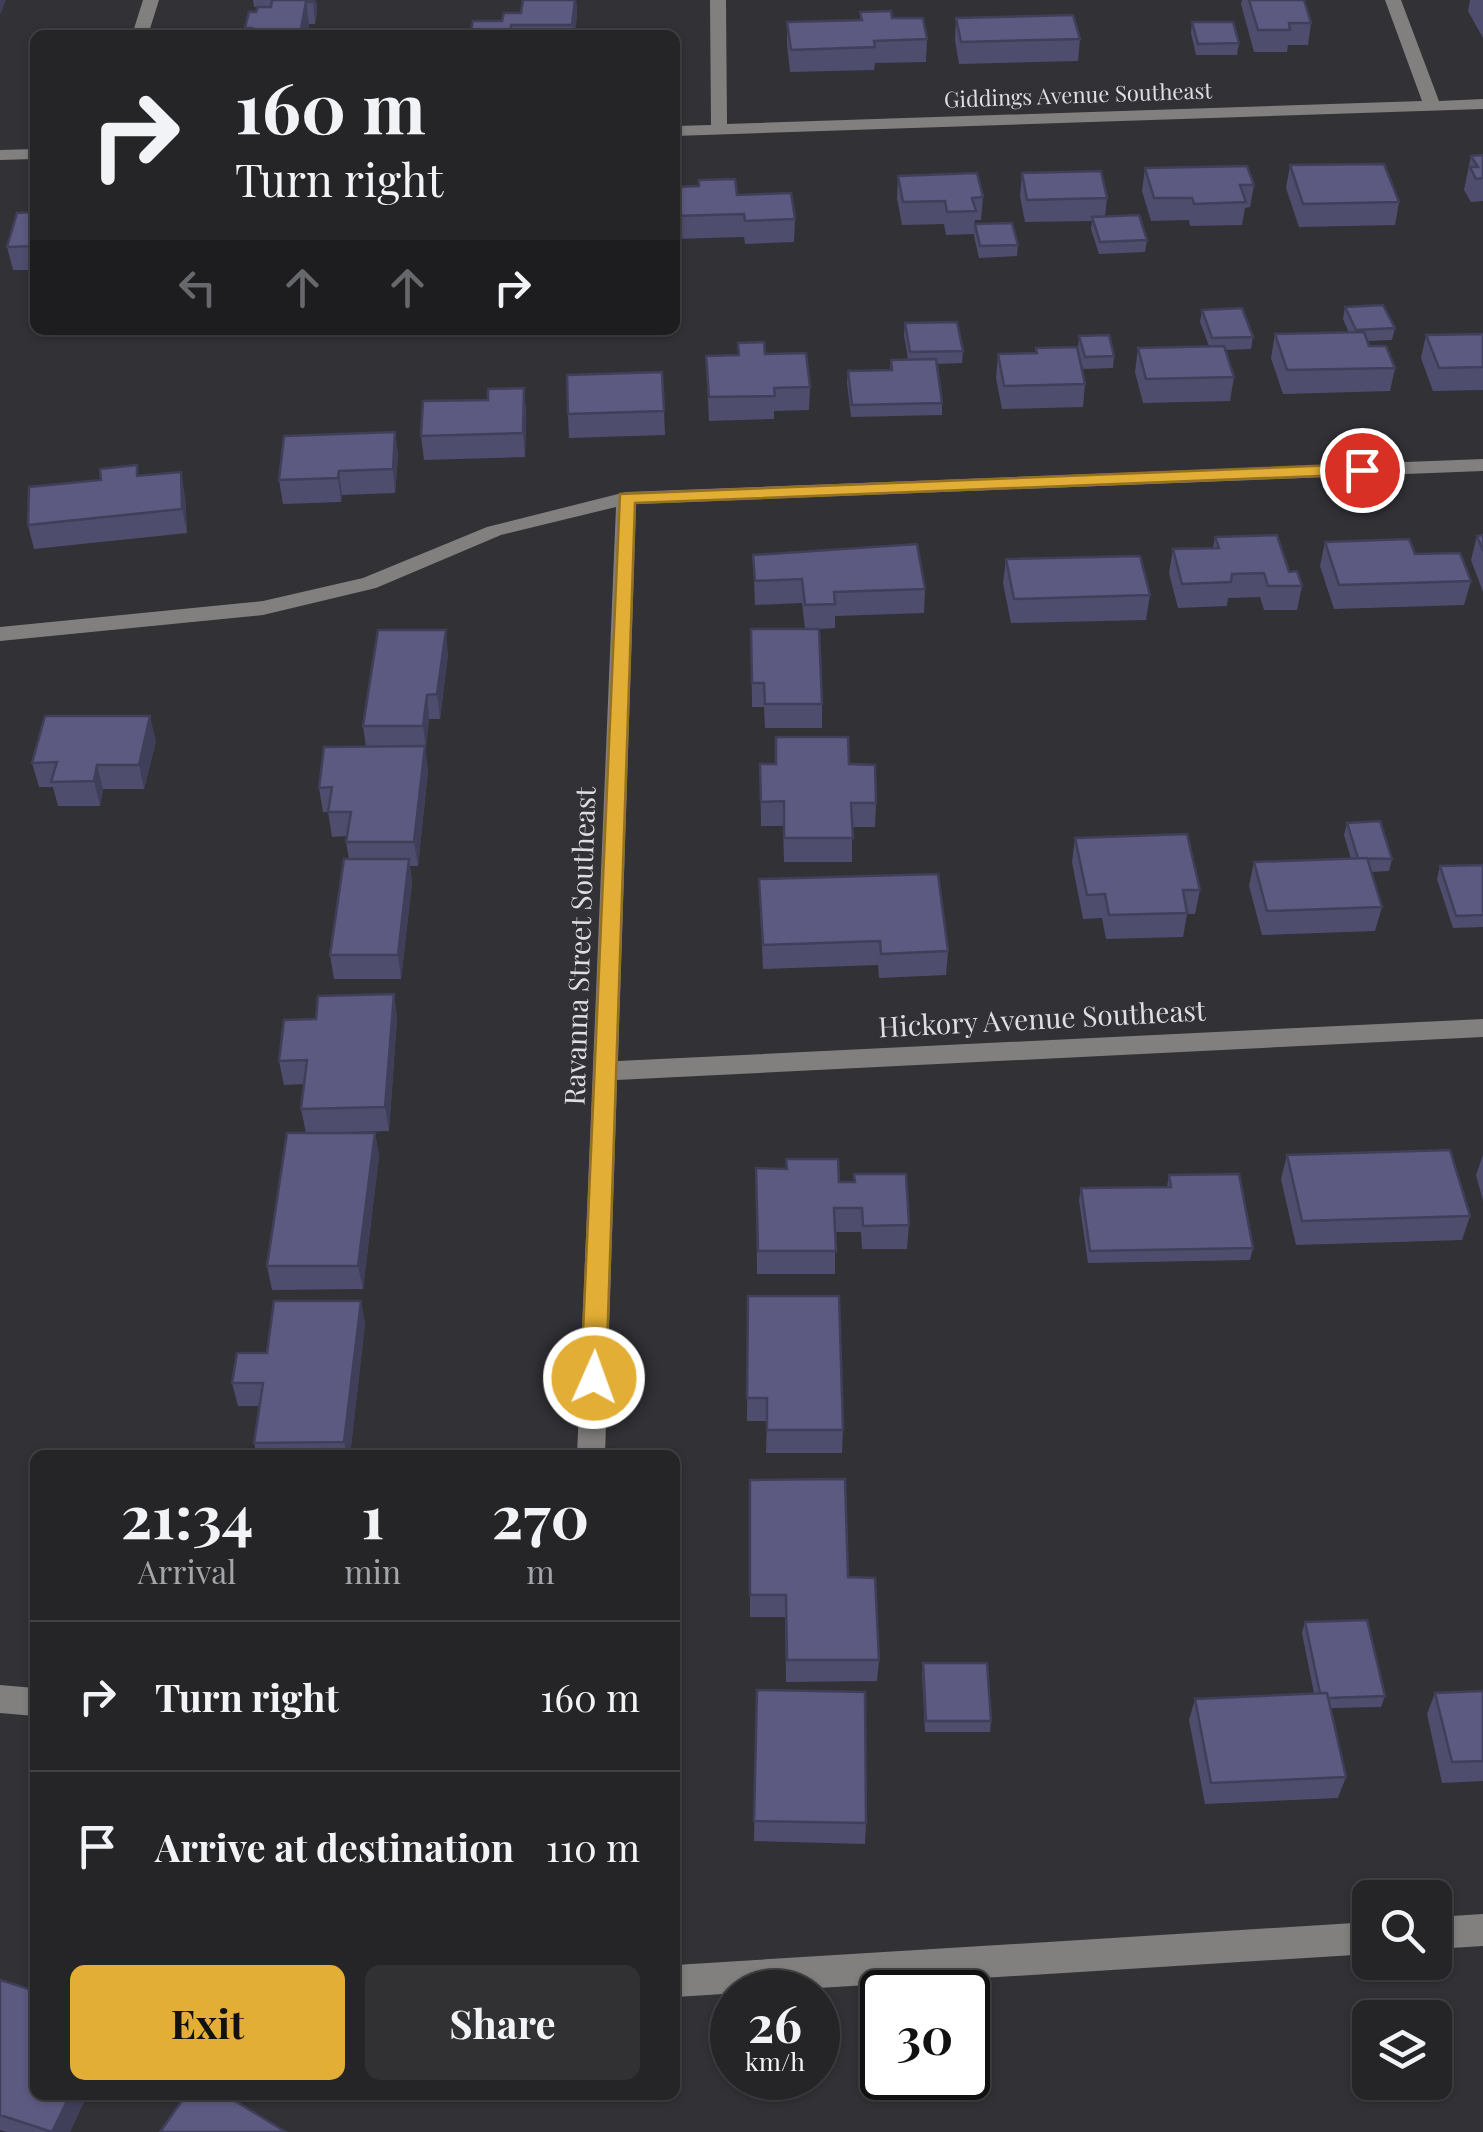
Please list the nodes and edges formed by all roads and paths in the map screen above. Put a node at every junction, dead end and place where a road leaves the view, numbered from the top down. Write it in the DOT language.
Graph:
graph roads {
  1 [pos="151,0"];
  2 [pos="718,0"];
  3 [pos="1393,0"];
  4 [pos="142,30"];
  5 [pos="1483,104"];
  6 [pos="1432,105"];
  7 [pos="719,130"];
  8 [pos="680,131"];
  9 [pos="30,154"];
  10 [pos="0,155"];
  11 [pos="1483,465"];
  12 [pos="626,498"];
  13 [pos="0,634"];
  14 [pos="1483,1028"];
  15 [pos="605,1071"];
  16 [pos="591,1450"];
  17 [pos="0,1698"];
  18 [pos="30,1701"];
  19 [pos="1483,1930"];
  20 [pos="1452,1933"];
  21 [pos="1352,1939"];
  22 [pos="680,1981"];
  1 -- 4 [label="street"];
  2 -- 7 [label="street"];
  3 -- 6 [label="street"];
  5 -- 6 [label="street, Giddings Avenue Southeast"];
  6 -- 7 [label="street, Giddings Avenue Southeast"];
  7 -- 8 [label="street, Giddings Avenue Southeast"];
  9 -- 10 [label="street"];
  11 -- 12 [label="street"];
  12 -- 13 [label="street"];
  12 -- 15 [label="street, Ravanna Street Southeast"];
  14 -- 15 [label="street, Hickory Avenue Southeast"];
  15 -- 16 [label="street, Ravanna Street Southeast"];
  17 -- 18 [label="street"];
  19 -- 20 [label="street"];
  21 -- 22 [label="street"];
}
